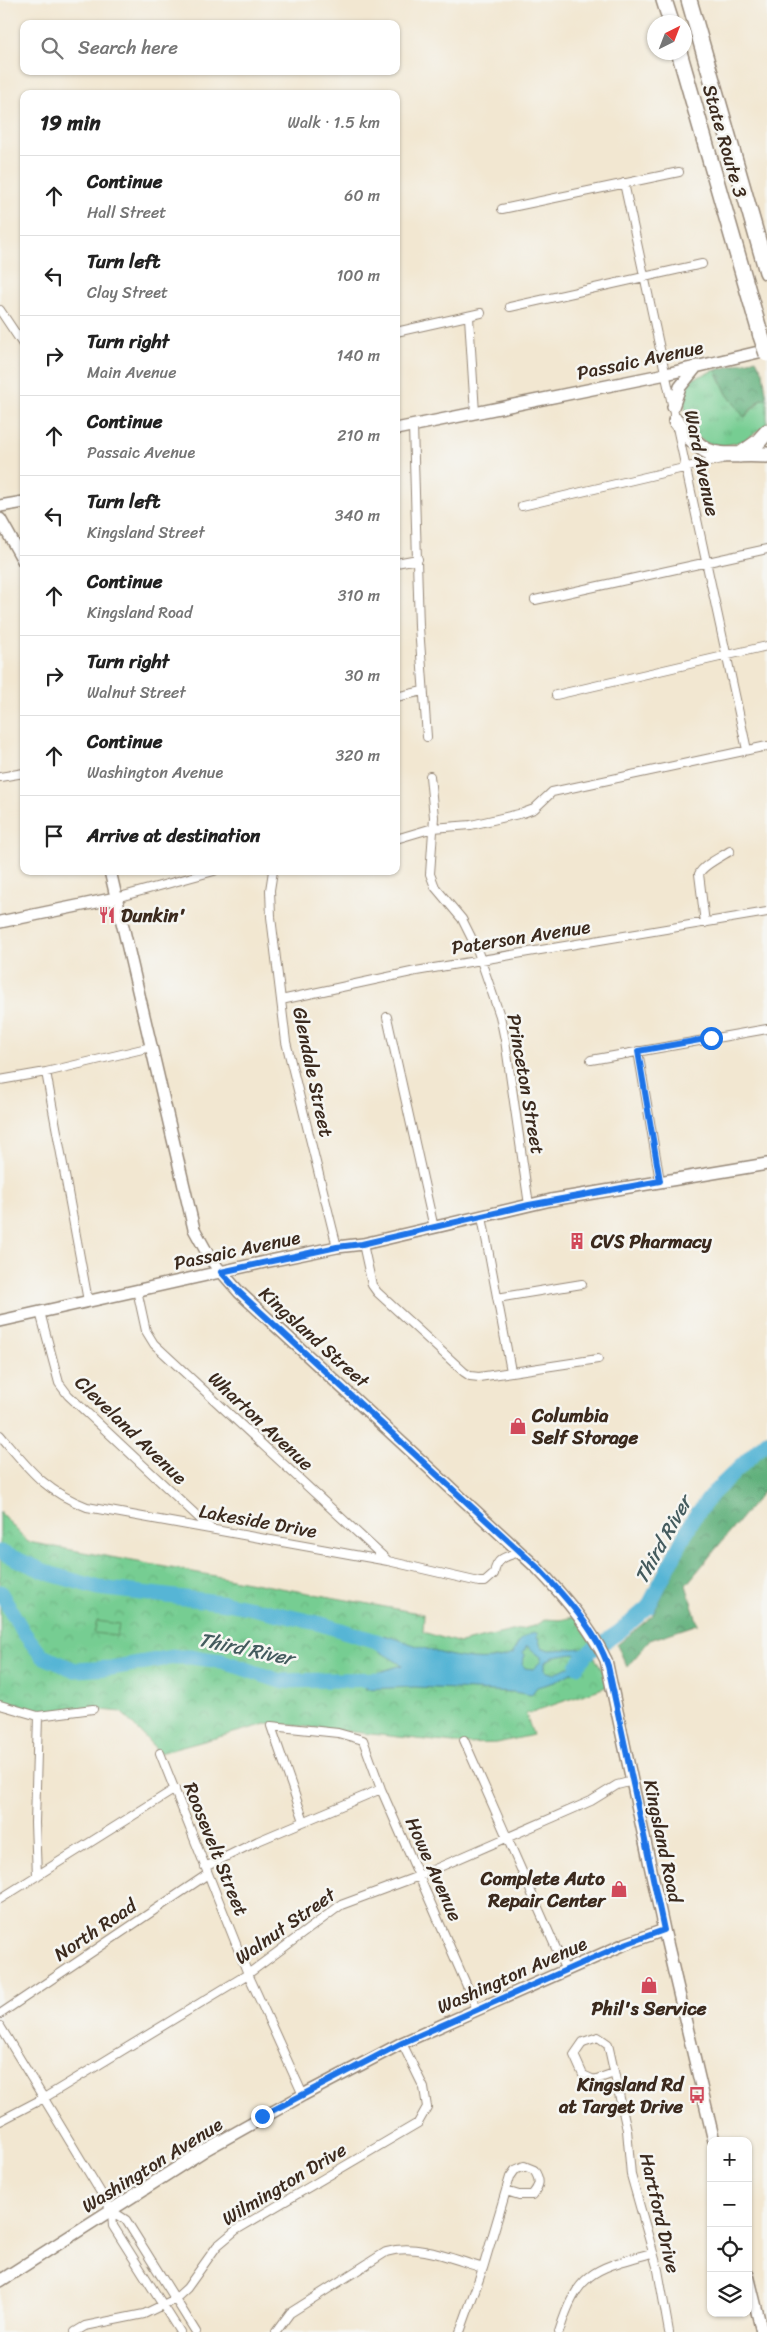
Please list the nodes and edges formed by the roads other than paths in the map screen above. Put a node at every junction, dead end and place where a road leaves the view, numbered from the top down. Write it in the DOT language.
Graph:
graph roads {
  1 [pos="664,0"];
  2 [pos="689,0"];
  3 [pos="669,15"];
  4 [pos="681,60"];
  5 [pos="679,172"];
  6 [pos="624,183"];
  7 [pos="502,209"];
  8 [pos="702,264"];
  9 [pos="767,272"];
  10 [pos="645,276"];
  11 [pos="510,307"];
  12 [pos="0,310"];
  13 [pos="481,314"];
  14 [pos="469,317"];
  15 [pos="400,331"];
  16 [pos="20,340"];
  17 [pos="767,350"];
  18 [pos="767,354"];
  19 [pos="697,366"];
  20 [pos="666,374"];
  21 [pos="475,413"];
  22 [pos="674,414"];
  23 [pos="413,426"];
  24 [pos="400,428"];
  25 [pos="767,432"];
  26 [pos="740,455"];
  27 [pos="767,455"];
  28 [pos="687,468"];
  29 [pos="20,503"];
  30 [pos="0,506"];
  31 [pos="522,506"];
  32 [pos="0,519"];
  33 [pos="767,549"];
  34 [pos="20,555"];
  35 [pos="418,559"];
  36 [pos="400,562"];
  37 [pos="706,563"];
  38 [pos="536,600"];
  39 [pos="767,646"];
  40 [pos="726,656"];
  41 [pos="422,691"];
  42 [pos="556,695"];
  43 [pos="400,696"];
  44 [pos="427,736"];
  45 [pos="767,746"];
  46 [pos="747,750"];
  47 [pos="20,774"];
  48 [pos="430,776"];
  49 [pos="0,777"];
  50 [pos="434,828"];
  51 [pos="400,838"];
  52 [pos="730,851"];
  53 [pos="111,875"];
  54 [pos="199,875"];
  55 [pos="272,875"];
  56 [pos="116,898"];
  57 [pos="767,912"];
  58 [pos="0,922"];
  59 [pos="705,923"];
  60 [pos="481,959"];
  61 [pos="281,1000"];
  62 [pos="387,1017"];
  63 [pos="767,1029"];
  64 [pos="151,1047"];
  65 [pos="638,1051"];
  66 [pos="591,1060"];
  67 [pos="46,1072"];
  68 [pos="0,1080"];
  69 [pos="767,1164"];
  70 [pos="660,1181"];
  71 [pos="529,1205"];
  72 [pos="482,1217"];
  73 [pos="434,1228"];
  74 [pos="362,1244"];
  75 [pos="337,1247"];
  76 [pos="221,1272"];
  77 [pos="582,1284"];
  78 [pos="137,1290"];
  79 [pos="497,1298"];
  80 [pos="88,1301"];
  81 [pos="40,1312"];
  82 [pos="0,1321"];
  83 [pos="598,1359"];
  84 [pos="511,1371"];
  85 [pos="0,1435"];
  86 [pos="211,1529"];
  87 [pos="521,1552"];
  88 [pos="388,1561"];
  89 [pos="538,1568"];
  90 [pos="0,1705"];
  91 [pos="93,1709"];
  92 [pos="38,1716"];
  93 [pos="464,1740"];
  94 [pos="160,1753"];
  95 [pos="633,1781"];
  96 [pos="381,1789"];
  97 [pos="175,1790"];
  98 [pos="304,1821"];
  99 [pos="507,1838"];
  100 [pos="206,1870"];
  101 [pos="37,1876"];
  102 [pos="420,1876"];
  103 [pos="0,1899"];
  104 [pos="664,1930"];
  105 [pos="566,1970"];
  106 [pos="248,1974"];
  107 [pos="477,2009"];
  108 [pos="0,2014"];
  109 [pos="0,2026"];
  110 [pos="402,2043"];
  111 [pos="614,2073"];
  112 [pos="303,2094"];
  113 [pos="44,2098"];
  114 [pos="0,2121"];
  115 [pos="713,2137"];
  116 [pos="506,2191"];
  117 [pos="112,2211"];
  118 [pos="652,2253"];
  119 [pos="483,2268"];
  120 [pos="0,2281"];
  121 [pos="752,2291"];
  122 [pos="175,2299"];
  123 [pos="164,2305"];
  124 [pos="75,2332"];
  125 [pos="180,2332"];
  126 [pos="196,2332"];
  127 [pos="276,2332"];
  128 [pos="460,2332"];
  129 [pos="559,2332"];
  130 [pos="669,2332"];
  131 [pos="762,2332"];
  1 -- 3 [label="highway"];
  2 -- 9 [label="highway, State Route 3"];
  4 -- 18 [label="highway, State Route 3, bridge"];
  5 -- 6 [label="street"];
  6 -- 7 [label="street"];
  6 -- 10 [label="street, Ward Avenue"];
  8 -- 10 [label="street"];
  10 -- 11 [label="street"];
  10 -- 20 [label="street, Ward Avenue"];
  12 -- 16 [label="street"];
  13 -- 14 [label="street"];
  14 -- 15 [label="street"];
  14 -- 21 [label="street"];
  17 -- 19 [label="main road, Passaic Avenue"];
  19 -- 20 [label="main road, Passaic Avenue"];
  19 -- 22 [label="main road"];
  20 -- 21 [label="main road, Passaic Avenue"];
  20 -- 22 [label="street, Ward Avenue"];
  21 -- 23 [label="main road, Passaic Avenue"];
  22 -- 26 [label="highway"];
  22 -- 28 [label="street, Ward Avenue"];
  23 -- 24 [label="main road, Passaic Avenue"];
  23 -- 35 [label="street"];
  25 -- 26 [label="highway"];
  26 -- 27 [label="highway"];
  26 -- 28 [label="street"];
  28 -- 31 [label="street"];
  28 -- 37 [label="street, Ward Avenue"];
  29 -- 30 [label="main road"];
  32 -- 34 [label="main road"];
  33 -- 37 [label="street"];
  35 -- 36 [label="street"];
  35 -- 41 [label="street"];
  37 -- 38 [label="street"];
  37 -- 40 [label="street, Ward Avenue"];
  39 -- 40 [label="street"];
  40 -- 42 [label="street"];
  40 -- 46 [label="street, Ward Avenue"];
  41 -- 43 [label="street"];
  41 -- 44 [label="street"];
  45 -- 46 [label="street"];
  46 -- 50 [label="street"];
  47 -- 49 [label="street"];
  48 -- 50 [label="street, Princeton Street"];
  50 -- 51 [label="street"];
  50 -- 60 [label="street, Princeton Street"];
  52 -- 59 [label="street"];
  53 -- 56 [label="main road, Kingsland Street"];
  54 -- 56 [label="street"];
  55 -- 61 [label="street, Glendale Street"];
  56 -- 58 [label="main road"];
  56 -- 64 [label="main road, Kingsland Street"];
  57 -- 59 [label="street, Paterson Avenue"];
  59 -- 60 [label="street, Paterson Avenue"];
  60 -- 61 [label="street, Paterson Avenue"];
  60 -- 71 [label="street, Princeton Street"];
  61 -- 75 [label="street, Glendale Street"];
  62 -- 73 [label="street"];
  63 -- 65 [label="street"];
  64 -- 67 [label="street"];
  64 -- 76 [label="main road, Kingsland Street"];
  65 -- 66 [label="street"];
  65 -- 70 [label="street"];
  67 -- 68 [label="street"];
  67 -- 80 [label="street"];
  69 -- 70 [label="main road, Passaic Avenue"];
  70 -- 71 [label="main road, Passaic Avenue"];
  71 -- 72 [label="main road, Passaic Avenue"];
  72 -- 73 [label="main road, Passaic Avenue"];
  72 -- 79 [label="street"];
  73 -- 74 [label="main road, Passaic Avenue"];
  74 -- 75 [label="main road, Passaic Avenue"];
  74 -- 84 [label="street"];
  75 -- 76 [label="main road, Passaic Avenue"];
  76 -- 78 [label="main road, Passaic Avenue"];
  76 -- 87 [label="main road, Kingsland Street"];
  77 -- 79 [label="street"];
  78 -- 80 [label="main road, Passaic Avenue"];
  78 -- 88 [label="street, Wharton Avenue"];
  79 -- 84 [label="street"];
  80 -- 81 [label="main road, Passaic Avenue"];
  81 -- 82 [label="main road, Passaic Avenue"];
  81 -- 86 [label="street, Cleveland Avenue"];
  83 -- 84 [label="street"];
  85 -- 86 [label="street, Lakeside Drive"];
  86 -- 88 [label="street, Lakeside Drive"];
  87 -- 88 [label="street, Lakeside Drive"];
  87 -- 89 [label="main road, Kingsland Street"];
  89 -- 95 [label="main road, Kingsland Road"];
  90 -- 92 [label="street"];
  91 -- 92 [label="street"];
  92 -- 101 [label="street"];
  93 -- 99 [label="street"];
  94 -- 97 [label="street, Roosevelt Street"];
  95 -- 99 [label="street, Walnut Street"];
  95 -- 104 [label="main road, Kingsland Road"];
  96 -- 98 [label="street, North Road"];
  96 -- 98 [label="street, Howe Avenue"];
  96 -- 102 [label="street, Howe Avenue"];
  97 -- 100 [label="street, Roosevelt Street"];
  97 -- 101 [label="street"];
  98 -- 100 [label="street, North Road"];
  99 -- 102 [label="street, Walnut Street"];
  99 -- 105 [label="street"];
  100 -- 106 [label="street, Roosevelt Street"];
  100 -- 108 [label="street, North Road"];
  101 -- 103 [label="street"];
  102 -- 106 [label="street, Walnut Street"];
  102 -- 107 [label="street, Howe Avenue"];
  104 -- 105 [label="main road, Washington Avenue"];
  104 -- 115 [label="main road, Kingsland Road"];
  105 -- 107 [label="main road, Washington Avenue"];
  106 -- 112 [label="street, Roosevelt Street"];
  106 -- 113 [label="street, Walnut Street"];
  107 -- 110 [label="main road, Washington Avenue"];
  109 -- 113 [label="street"];
  110 -- 112 [label="main road, Washington Avenue"];
  110 -- 122 [label="street, Wilmington Drive"];
  111 -- 111 [label="street"];
  111 -- 118 [label="street, Hartford Drive"];
  112 -- 117 [label="main road, Washington Avenue"];
  113 -- 114 [label="street, Walnut Street"];
  113 -- 117 [label="street"];
  116 -- 116 [label="street"];
  116 -- 119 [label="street"];
  117 -- 120 [label="main road, Washington Avenue"];
  117 -- 122 [label="street"];
  117 -- 123 [label="street"];
  118 -- 129 [label="street"];
  118 -- 130 [label="street, Hartford Drive"];
  119 -- 127 [label="street"];
  119 -- 128 [label="street"];
  121 -- 131 [label="main road"];
  122 -- 123 [label="street, Wilmington Drive"];
  122 -- 126 [label="street"];
  123 -- 124 [label="street, Wilmington Drive"];
  123 -- 125 [label="street"];
}
